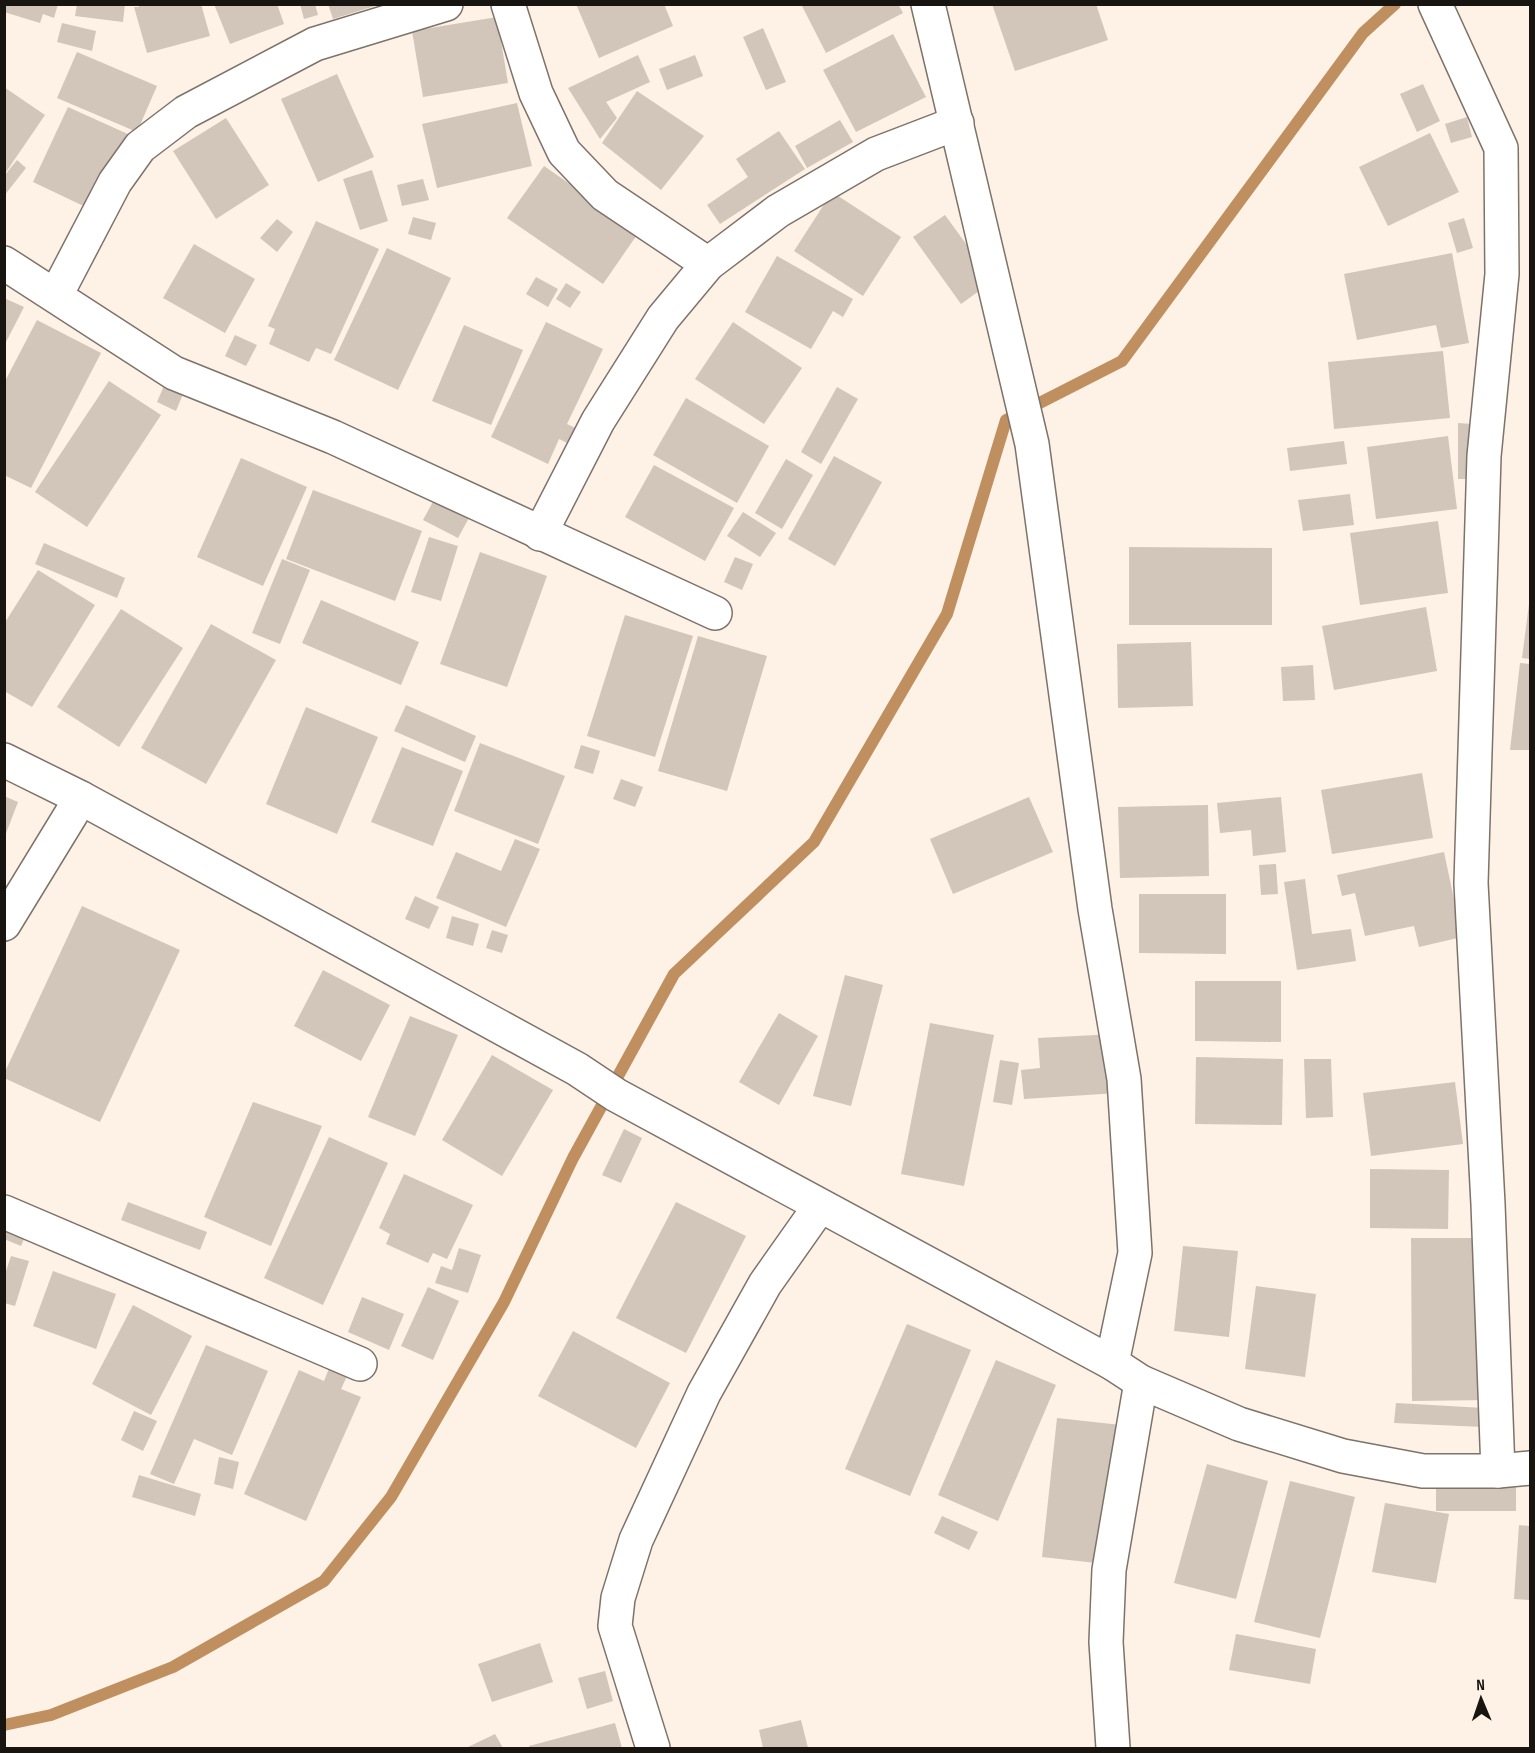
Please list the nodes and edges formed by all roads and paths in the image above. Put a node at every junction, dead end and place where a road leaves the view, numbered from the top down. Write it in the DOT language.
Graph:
graph roads {
  1 [pos="446,4"];
  2 [pos="508,4"];
  3 [pos="928,4"];
  4 [pos="1435,4"];
  5 [pos="957,123"];
  6 [pos="4,263"];
  7 [pos="708,264"];
  8 [pos="56,295"];
  9 [pos="540,534"];
  10 [pos="715,613"];
  11 [pos="4,760"];
  12 [pos="81,798"];
  13 [pos="4,924"];
  14 [pos="820,1206"];
  15 [pos="4,1212"];
  16 [pos="1112,1363"];
  17 [pos="360,1364"];
  18 [pos="1141,1382"];
  19 [pos="1530,1468"];
  20 [pos="1498,1471"];
  21 [pos="1113,1741"];
  22 [pos="653,1749"];
  1 -- 8 [label="street"];
  2 -- 7 [label="street"];
  3 -- 5 [label="street"];
  4 -- 20 [label="street"];
  5 -- 7 [label="street"];
  5 -- 16 [label="street"];
  6 -- 8 [label="street"];
  7 -- 9 [label="street"];
  8 -- 9 [label="street"];
  9 -- 10 [label="street"];
  11 -- 12 [label="street"];
  12 -- 13 [label="street"];
  12 -- 14 [label="street"];
  14 -- 16 [label="street"];
  14 -- 22 [label="street"];
  15 -- 17 [label="street"];
  16 -- 18 [label="street"];
  18 -- 20 [label="street"];
  18 -- 21 [label="street"];
  19 -- 20 [label="street"];
}
